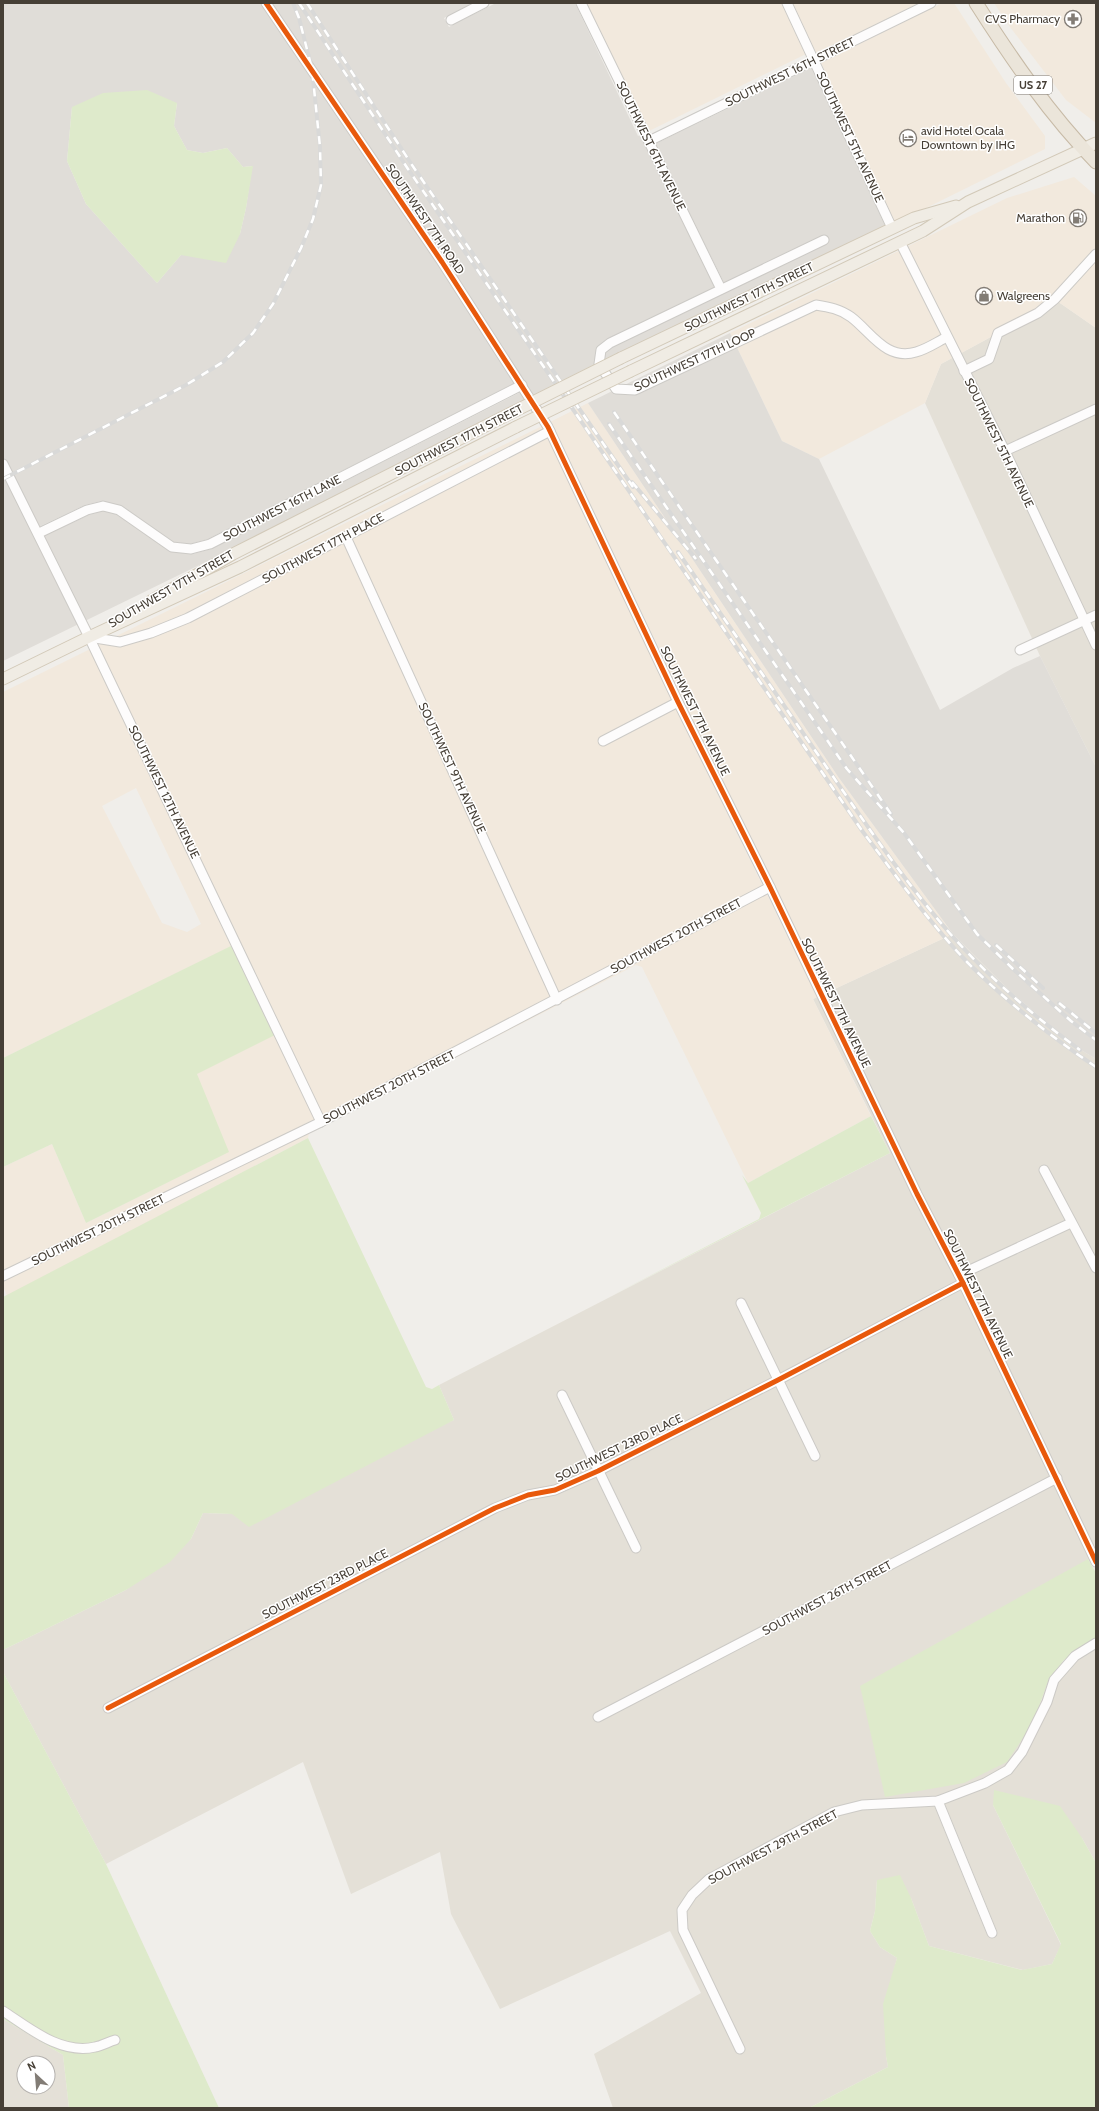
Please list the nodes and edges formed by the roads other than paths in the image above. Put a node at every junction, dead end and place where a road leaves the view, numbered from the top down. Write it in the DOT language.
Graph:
graph roads {
  1 [pos="266,3"];
  2 [pos="484,3"];
  3 [pos="581,3"];
  4 [pos="787,3"];
  5 [pos="931,3"];
  6 [pos="976,3"];
  7 [pos="451,20"];
  8 [pos="815,60"];
  9 [pos="649,141"];
  10 [pos="1096,143"];
  11 [pos="1083,149"];
  12 [pos="1096,162"];
  13 [pos="968,202"];
  14 [pos="892,228"];
  15 [pos="824,240"];
  16 [pos="900,242"];
  17 [pos="1096,254"];
  18 [pos="721,289"];
  19 [pos="947,337"];
  20 [pos="964,371"];
  21 [pos="522,385"];
  22 [pos="1096,409"];
  23 [pos="550,431"];
  24 [pos="1005,451"];
  25 [pos="559,452"];
  26 [pos="3,464"];
  27 [pos="39,533"];
  28 [pos="346,538"];
  29 [pos="1096,615"];
  30 [pos="1084,620"];
  31 [pos="89,636"];
  32 [pos="1096,645"];
  33 [pos="1020,650"];
  34 [pos="3,680"];
  35 [pos="678,702"];
  36 [pos="603,741"];
  37 [pos="770,887"];
  38 [pos="557,1000"];
  39 [pos="321,1122"];
  40 [pos="1044,1170"];
  41 [pos="1071,1223"];
  42 [pos="1096,1268"];
  43 [pos="3,1276"];
  44 [pos="961,1279"];
  45 [pos="741,1303"];
  46 [pos="778,1380"];
  47 [pos="562,1395"];
  48 [pos="815,1456"];
  49 [pos="598,1471"];
  50 [pos="1057,1478"];
  51 [pos="636,1548"];
  52 [pos="1096,1562"];
  53 [pos="1096,1643"];
  54 [pos="108,1708"];
  55 [pos="598,1717"];
  56 [pos="938,1801"];
  57 [pos="992,1933"];
  58 [pos="3,2010"];
  59 [pos="115,2040"];
  60 [pos="740,2049"];
  1 -- 21 [label="street, SOUTHWEST 7TH ROAD"];
  2 -- 7 [label="street"];
  3 -- 9 [label="street, SOUTHWEST 6TH AVENUE"];
  4 -- 8 [label="street, SOUTHWEST 5TH AVENUE"];
  5 -- 8 [label="street, SOUTHWEST 16TH STREET"];
  6 -- 11 [label="highway, US 27"];
  8 -- 9 [label="street, SOUTHWEST 16TH STREET"];
  8 -- 14 [label="street, SOUTHWEST 5TH AVENUE"];
  9 -- 18 [label="street, SOUTHWEST 6TH AVENUE"];
  10 -- 11 [label="main road, SOUTHWEST 17TH STREET"];
  11 -- 12 [label="highway, US 27"];
  11 -- 13 [label="main road, SOUTHWEST 17TH STREET"];
  13 -- 14 [label="main road, SOUTHWEST 17TH STREET"];
  13 -- 16 [label="main road, SOUTHWEST 17TH STREET"];
  14 -- 31 [label="main road, SOUTHWEST 17TH STREET, bridge"];
  15 -- 18 [label="street, SOUTHWEST 17TH LOOP"];
  16 -- 19 [label="street, SOUTHWEST 5TH AVENUE"];
  16 -- 31 [label="main road, SOUTHWEST 17TH STREET, bridge"];
  17 -- 20 [label="street"];
  18 -- 19 [label="street, SOUTHWEST 17TH LOOP"];
  19 -- 20 [label="street, SOUTHWEST 5TH AVENUE"];
  20 -- 24 [label="street, SOUTHWEST 5TH AVENUE"];
  21 -- 23 [label="street, SOUTHWEST 7TH ROAD"];
  21 -- 27 [label="street, SOUTHWEST 16TH LANE"];
  22 -- 24 [label="street"];
  23 -- 25 [label="street, SOUTHWEST 7TH ROAD"];
  23 -- 28 [label="street, SOUTHWEST 17TH PLACE"];
  24 -- 30 [label="street, SOUTHWEST 5TH AVENUE"];
  25 -- 35 [label="street, SOUTHWEST 7TH AVENUE"];
  26 -- 27 [label="street, SOUTHWEST 12TH AVENUE"];
  27 -- 31 [label="street, SOUTHWEST 12TH AVENUE"];
  28 -- 31 [label="street, SOUTHWEST 17TH PLACE"];
  28 -- 38 [label="street, SOUTHWEST 9TH AVENUE"];
  29 -- 30 [label="street"];
  30 -- 32 [label="street, SOUTHWEST 5TH AVENUE"];
  30 -- 33 [label="street"];
  31 -- 34 [label="main road, SOUTHWEST 17TH STREET"];
  31 -- 39 [label="street, SOUTHWEST 12TH AVENUE"];
  35 -- 36 [label="street"];
  35 -- 37 [label="street, SOUTHWEST 7TH AVENUE"];
  37 -- 38 [label="street, SOUTHWEST 20TH STREET"];
  37 -- 44 [label="street, SOUTHWEST 7TH AVENUE"];
  38 -- 39 [label="street, SOUTHWEST 20TH STREET"];
  39 -- 43 [label="street, SOUTHWEST 20TH STREET"];
  40 -- 41 [label="street"];
  41 -- 42 [label="street"];
  41 -- 44 [label="street, SOUTHWEST 23RD PLACE"];
  44 -- 46 [label="street, SOUTHWEST 23RD PLACE"];
  44 -- 50 [label="street, SOUTHWEST 7TH AVENUE"];
  45 -- 46 [label="street"];
  46 -- 48 [label="street"];
  46 -- 49 [label="street, SOUTHWEST 23RD PLACE"];
  47 -- 49 [label="street"];
  49 -- 51 [label="street"];
  49 -- 54 [label="street, SOUTHWEST 23RD PLACE"];
  50 -- 52 [label="street, SOUTHWEST 7TH AVENUE"];
  50 -- 55 [label="street, SOUTHWEST 26TH STREET"];
  53 -- 56 [label="street, SOUTHWEST 29TH STREET"];
  56 -- 57 [label="street"];
  56 -- 60 [label="street, SOUTHWEST 29TH STREET"];
  58 -- 59 [label="street"];
}
